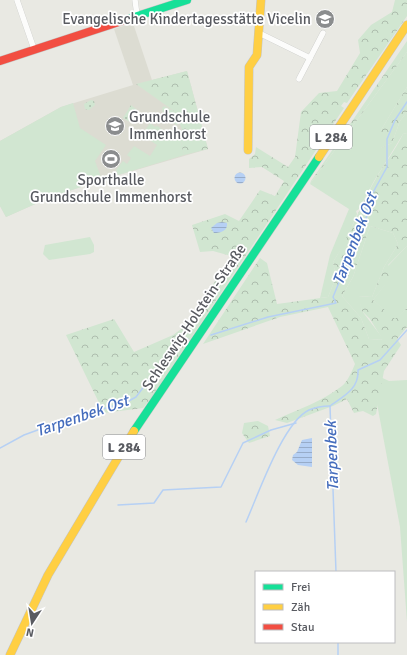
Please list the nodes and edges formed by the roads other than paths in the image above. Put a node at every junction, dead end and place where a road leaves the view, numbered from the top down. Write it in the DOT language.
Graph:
graph roads {
  1 [pos="18,0"];
  2 [pos="135,0"];
  3 [pos="187,0"];
  4 [pos="261,0"];
  5 [pos="137,15"];
  6 [pos="407,25"];
  7 [pos="259,33"];
  8 [pos="323,33"];
  9 [pos="34,49"];
  10 [pos="310,58"];
  11 [pos="0,61"];
  12 [pos="298,79"];
  13 [pos="248,150"];
  14 [pos="10,655"];
  1 -- 9 [label="street"];
  2 -- 5 [label="street"];
  3 -- 5 [label="main road"];
  4 -- 7 [label="main road"];
  5 -- 9 [label="main road"];
  6 -- 14 [label="main road, Schleswig-Holstein-Straße / L 284"];
  7 -- 10 [label="street"];
  7 -- 13 [label="main road"];
  8 -- 10 [label="street"];
  9 -- 11 [label="main road"];
  10 -- 12 [label="street"];
}
